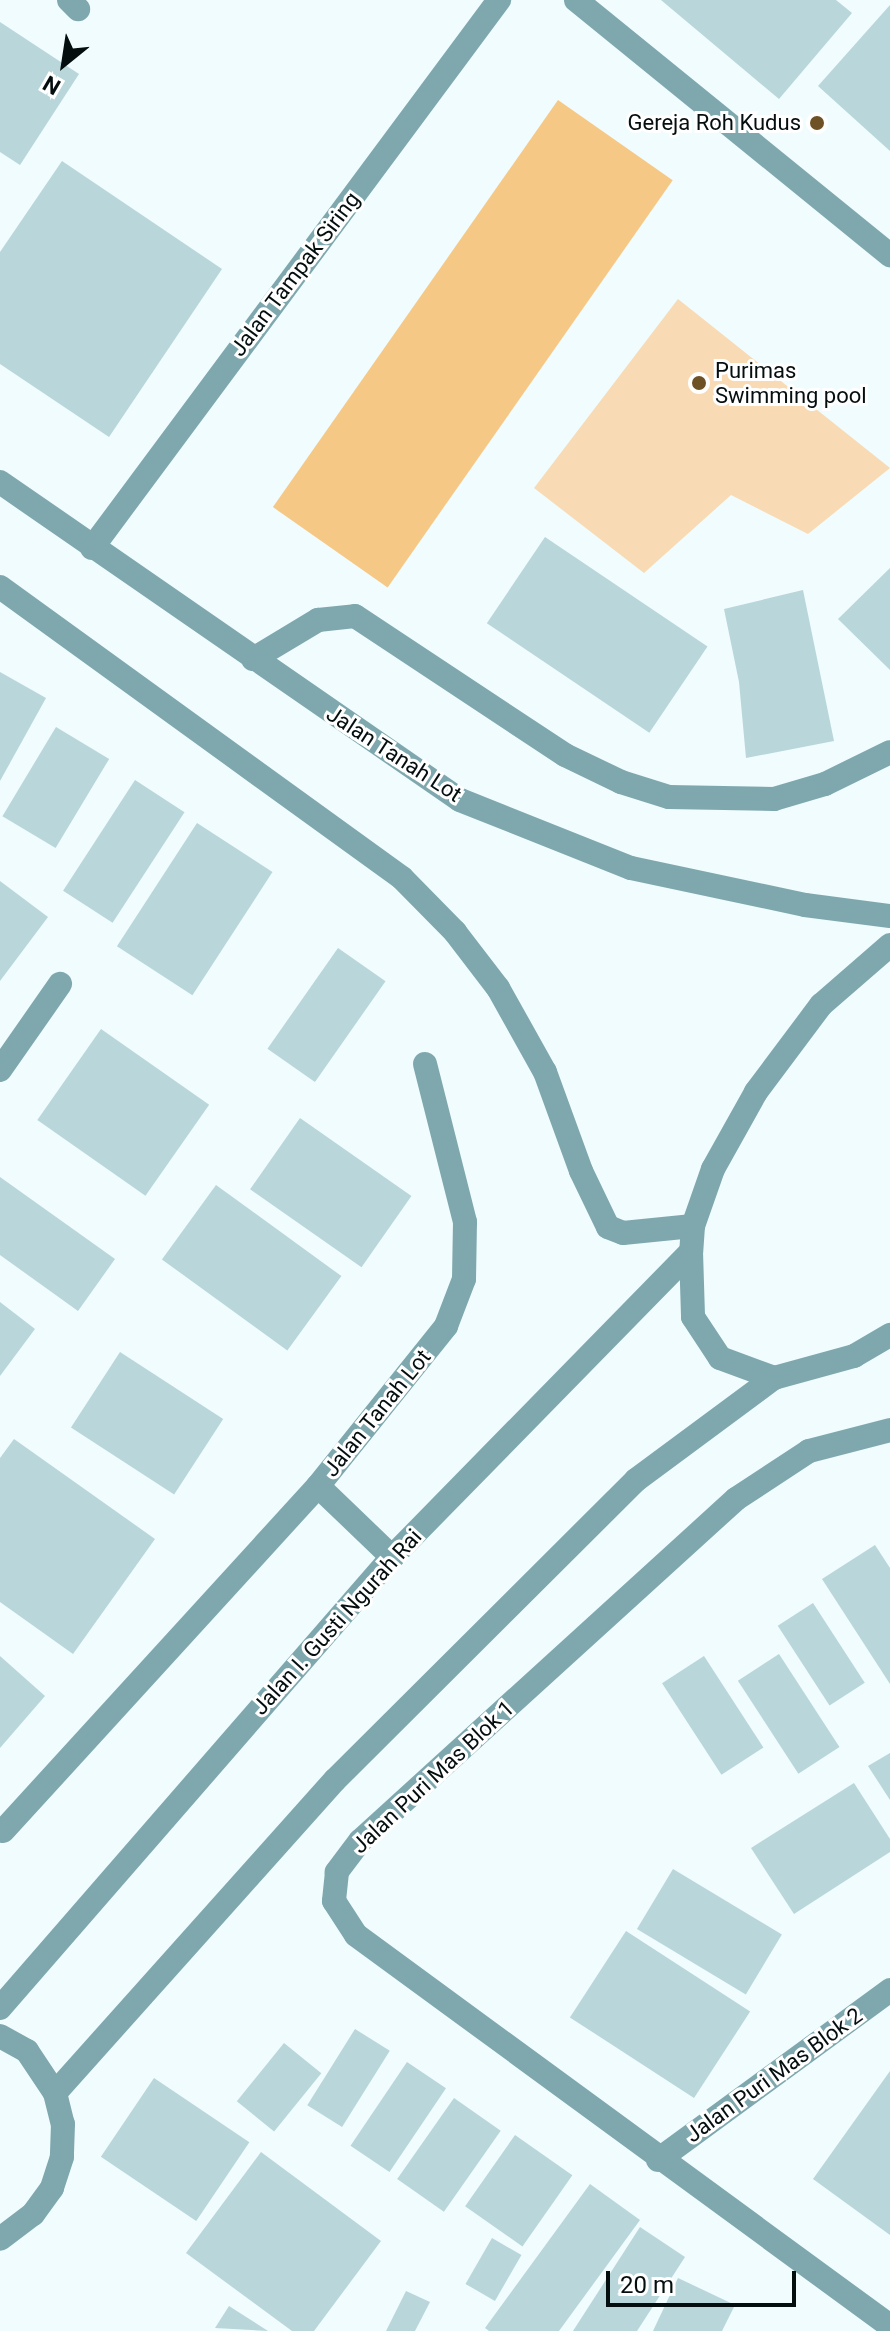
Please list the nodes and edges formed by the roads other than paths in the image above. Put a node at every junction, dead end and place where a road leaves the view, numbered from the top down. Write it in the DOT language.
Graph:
graph roads {
  1 [pos="499,0"];
  2 [pos="576,0"];
  3 [pos="890,255"];
  4 [pos="0,482"];
  5 [pos="92,548"];
  6 [pos="0,587"];
  7 [pos="253,659"];
  8 [pos="890,752"];
  9 [pos="890,916"];
  10 [pos="890,945"];
  11 [pos="60,984"];
  12 [pos="425,1064"];
  13 [pos="0,1070"];
  14 [pos="693,1226"];
  15 [pos="691,1252"];
  16 [pos="890,1335"];
  17 [pos="774,1378"];
  18 [pos="890,1430"];
  19 [pos="318,1486"];
  20 [pos="392,1557"];
  21 [pos="3,1831"];
  22 [pos="890,1990"];
  23 [pos="0,2008"];
  24 [pos="0,2036"];
  25 [pos="55,2093"];
  26 [pos="658,2160"];
  27 [pos="0,2239"];
  28 [pos="890,2326"];
  1 -- 5 [label="street, Jalan Tampak Siring"];
  2 -- 3 [label="street"];
  4 -- 5 [label="street, Jalan Tanah Lot"];
  5 -- 7 [label="street, Jalan Tanah Lot"];
  6 -- 14 [label="street"];
  7 -- 8 [label="street"];
  7 -- 9 [label="street, Jalan Tanah Lot"];
  10 -- 14 [label="street"];
  11 -- 13 [label="street"];
  12 -- 19 [label="street, Jalan Tanah Lot"];
  14 -- 15 [label="street"];
  15 -- 17 [label="street"];
  15 -- 20 [label="street, Jalan I. Gusti Ngurah Rai"];
  16 -- 17 [label="street"];
  17 -- 25 [label="street"];
  18 -- 26 [label="street, Jalan Puri Mas Blok 1"];
  19 -- 20 [label="street, Jalan Tanah Lot"];
  19 -- 21 [label="street, Jalan Tanah Lot"];
  20 -- 23 [label="street, Jalan I. Gusti Ngurah Rai"];
  22 -- 26 [label="street, Jalan Puri Mas Blok 2"];
  24 -- 25 [label="street"];
  25 -- 27 [label="street"];
  26 -- 28 [label="street, Jalan Puri Mas Blok 1"];
}
